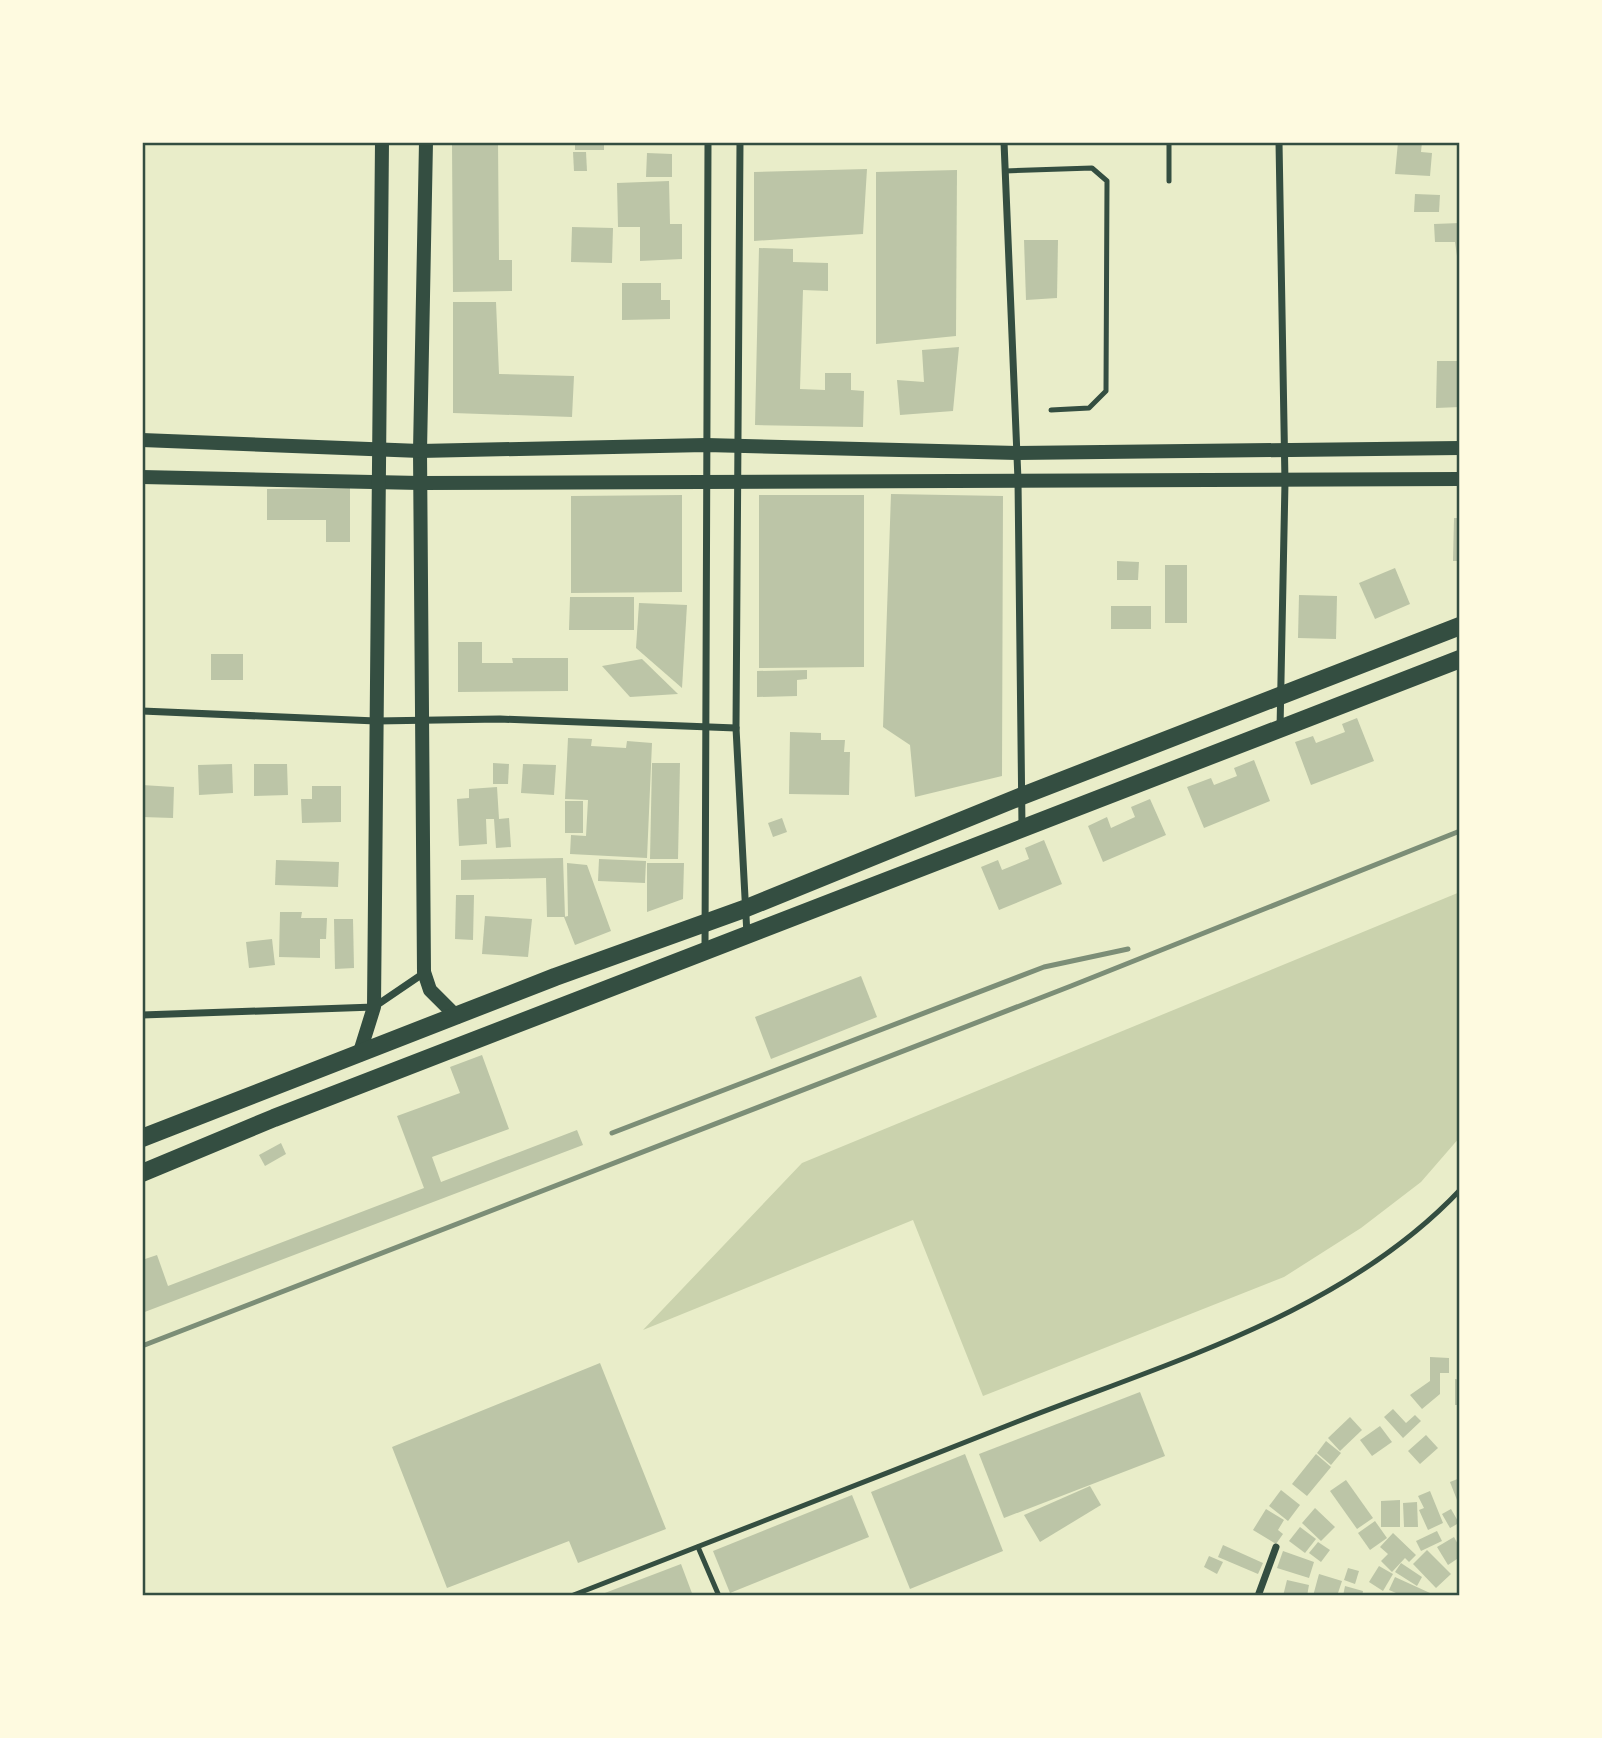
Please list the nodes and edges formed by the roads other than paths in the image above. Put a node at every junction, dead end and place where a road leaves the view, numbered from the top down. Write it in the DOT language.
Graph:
graph roads {
  1 [pos="382,142"];
  2 [pos="426,142"];
  3 [pos="708,142"];
  4 [pos="740,142"];
  5 [pos="1004,142"];
  6 [pos="1169,142"];
  7 [pos="1279,142"];
  8 [pos="1005,171"];
  9 [pos="1169,181"];
  10 [pos="1051,410"];
  11 [pos="142,440"];
  12 [pos="706,445"];
  13 [pos="738,446"];
  14 [pos="1460,448"];
  15 [pos="1285,449"];
  16 [pos="377,451"];
  17 [pos="420,451"];
  18 [pos="1017,453"];
  19 [pos="142,477"];
  20 [pos="1460,479"];
  21 [pos="706,480"];
  22 [pos="736,480"];
  23 [pos="1018,480"];
  24 [pos="379,481"];
  25 [pos="1285,482"];
  26 [pos="420,483"];
  27 [pos="1460,626"];
  28 [pos="1460,659"];
  29 [pos="1280,695"];
  30 [pos="142,711"];
  31 [pos="420,720"];
  32 [pos="376,721"];
  33 [pos="704,728"];
  34 [pos="736,728"];
  35 [pos="1280,730"];
  36 [pos="1021,796"];
  37 [pos="1022,827"];
  38 [pos="744,909"];
  39 [pos="704,921"];
  40 [pos="747,936"];
  41 [pos="706,951"];
  42 [pos="424,972"];
  43 [pos="555,977"];
  44 [pos="374,1007"];
  45 [pos="568,1007"];
  46 [pos="142,1015"];
  47 [pos="457,1017"];
  48 [pos="359,1055"];
  49 [pos="191,1120"];
  50 [pos="142,1138"];
  51 [pos="202,1148"];
  52 [pos="142,1173"];
  53 [pos="1460,1190"];
  54 [pos="698,1547"];
  55 [pos="1276,1547"];
  56 [pos="571,1596"];
  57 [pos="719,1596"];
  58 [pos="1258,1596"];
  1 -- 16 [label="main road"];
  2 -- 17 [label="main road"];
  3 -- 12 [label="street"];
  4 -- 13 [label="street"];
  5 -- 8 [label="street"];
  6 -- 9 [label="lane"];
  7 -- 15 [label="street"];
  8 -- 10 [label="lane"];
  8 -- 18 [label="street"];
  11 -- 16 [label="main road"];
  12 -- 13 [label="main road"];
  12 -- 17 [label="main road"];
  12 -- 21 [label="street"];
  13 -- 18 [label="main road"];
  13 -- 22 [label="street"];
  14 -- 15 [label="main road"];
  15 -- 18 [label="main road"];
  15 -- 25 [label="street"];
  16 -- 17 [label="main road"];
  16 -- 24 [label="main road"];
  17 -- 26 [label="main road"];
  18 -- 23 [label="street"];
  19 -- 24 [label="main road"];
  20 -- 25 [label="main road"];
  21 -- 22 [label="main road"];
  21 -- 26 [label="main road"];
  21 -- 33 [label="street"];
  22 -- 23 [label="main road"];
  22 -- 34 [label="street"];
  23 -- 25 [label="main road"];
  23 -- 36 [label="street"];
  24 -- 26 [label="main road"];
  24 -- 32 [label="main road"];
  25 -- 29 [label="street"];
  26 -- 31 [label="main road"];
  27 -- 29 [label="highway"];
  28 -- 35 [label="highway"];
  29 -- 35 [label="street"];
  29 -- 36 [label="highway"];
  30 -- 32 [label="street"];
  31 -- 32 [label="street"];
  31 -- 33 [label="street"];
  31 -- 42 [label="main road"];
  32 -- 44 [label="main road"];
  33 -- 34 [label="street"];
  33 -- 39 [label="street"];
  34 -- 38 [label="street"];
  35 -- 37 [label="highway"];
  36 -- 37 [label="street"];
  36 -- 38 [label="highway"];
  37 -- 40 [label="highway"];
  38 -- 39 [label="highway"];
  38 -- 40 [label="street"];
  39 -- 41 [label="street"];
  39 -- 43 [label="highway"];
  40 -- 41 [label="highway"];
  41 -- 45 [label="highway"];
  42 -- 44 [label="street"];
  42 -- 47 [label="main road"];
  43 -- 45 [label="highway"];
  43 -- 47 [label="highway"];
  44 -- 46 [label="street"];
  44 -- 48 [label="main road"];
  45 -- 51 [label="highway"];
  47 -- 48 [label="highway"];
  48 -- 49 [label="highway"];
  49 -- 50 [label="highway"];
  49 -- 51 [label="highway"];
  51 -- 52 [label="highway"];
  53 -- 54 [label="lane"];
  54 -- 56 [label="lane"];
  54 -- 57 [label="lane"];
  55 -- 58 [label="street"];
}
